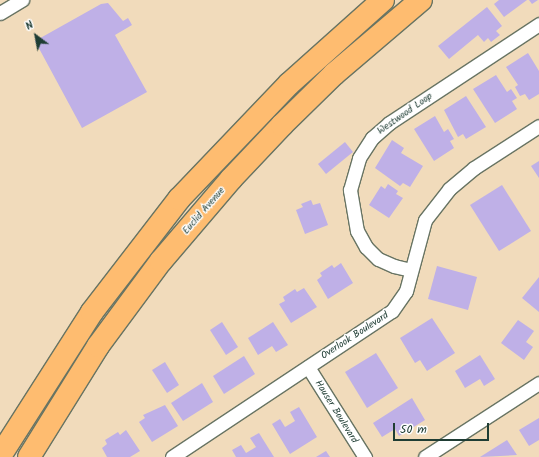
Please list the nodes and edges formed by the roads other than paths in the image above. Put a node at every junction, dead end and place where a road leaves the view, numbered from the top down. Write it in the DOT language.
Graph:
graph roads {
  1 [pos="22,0"];
  2 [pos="383,0"];
  3 [pos="421,0"];
  4 [pos="0,13"];
  5 [pos="539,24"];
  6 [pos="539,126"];
  7 [pos="411,270"];
  8 [pos="308,367"];
  9 [pos="539,383"];
  10 [pos="4,448"];
  11 [pos="30,455"];
  12 [pos="172,457"];
  13 [pos="365,457"];
  14 [pos="425,457"];
  1 -- 4 [label="street"];
  2 -- 10 [label="highway"];
  3 -- 11 [label="highway, Euclid Avenue"];
  5 -- 7 [label="street, Westwood Loop"];
  6 -- 7 [label="street, Overlook Boulevard"];
  7 -- 8 [label="street, Overlook Boulevard"];
  8 -- 12 [label="street, Overlook Boulevard"];
  8 -- 13 [label="street, Hauser Boulevard"];
  9 -- 14 [label="street"];
  10 -- 11 [label="highway"];
}
